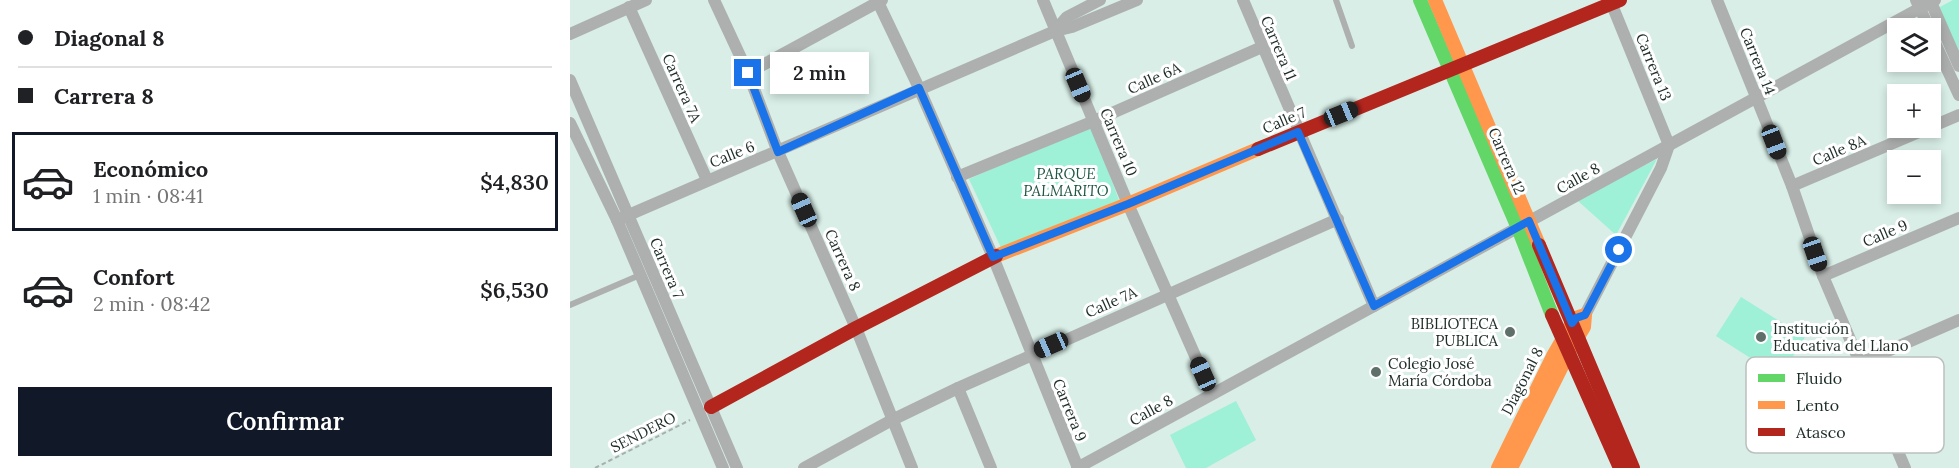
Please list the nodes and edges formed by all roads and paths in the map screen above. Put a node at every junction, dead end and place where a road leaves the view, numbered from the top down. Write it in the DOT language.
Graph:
graph roads {
  1 [pos="646,0"];
  2 [pos="714,0"];
  3 [pos="1044,0"];
  4 [pos="1137,0"];
  5 [pos="1243,0"];
  6 [pos="1336,0"];
  7 [pos="1420,0"];
  8 [pos="1435,0"];
  9 [pos="1718,0"];
  10 [pos="879,1"];
  11 [pos="1094,1"];
  12 [pos="1614,1"];
  13 [pos="1927,2"];
  14 [pos="629,7"];
  15 [pos="1929,18"];
  16 [pos="1055,31"];
  17 [pos="570,34"];
  18 [pos="1352,46"];
  19 [pos="1262,48"];
  20 [pos="1941,52"];
  21 [pos="1959,66"];
  22 [pos="1456,67"];
  23 [pos="748,73"];
  24 [pos="570,80"];
  25 [pos="1955,80"];
  26 [pos="919,88"];
  27 [pos="1959,95"];
  28 [pos="1757,97"];
  29 [pos="1959,115"];
  30 [pos="1094,121"];
  31 [pos="570,123"];
  32 [pos="1298,132"];
  33 [pos="1670,145"];
  34 [pos="778,152"];
  35 [pos="957,177"];
  36 [pos="707,180"];
  37 [pos="1792,186"];
  38 [pos="1128,204"];
  39 [pos="622,217"];
  40 [pos="1959,218"];
  41 [pos="1338,219"];
  42 [pos="1523,224"];
  43 [pos="993,257"];
  44 [pos="641,275"];
  45 [pos="1823,276"];
  46 [pos="1168,293"];
  47 [pos="570,305"];
  48 [pos="1374,306"];
  49 [pos="1585,315"];
  50 [pos="1959,320"];
  51 [pos="1572,323"];
  52 [pos="856,328"];
  53 [pos="1578,336"];
  54 [pos="1565,346"];
  55 [pos="1032,354"];
  56 [pos="1857,357"];
  57 [pos="1874,357"];
  58 [pos="958,388"];
  59 [pos="1212,394"];
  60 [pos="705,411"];
  61 [pos="892,420"];
  62 [pos="1899,453"];
  63 [pos="1619,462"];
  64 [pos="595,468"];
  65 [pos="723,468"];
  66 [pos="737,468"];
  67 [pos="804,468"];
  68 [pos="912,468"];
  69 [pos="991,468"];
  70 [pos="1077,468"];
  71 [pos="1497,468"];
  72 [pos="1511,468"];
  73 [pos="1634,468"];
  74 [pos="1905,468"];
  1 -- 14 [label="street"];
  2 -- 23 [label="street, Carrera 8"];
  3 -- 16 [label="street, Carrera 10"];
  4 -- 16 [label="street, Calle 6"];
  5 -- 19 [label="street, Carrera 11"];
  6 -- 18 [label="lane"];
  7 -- 22 [label="street, Carrera 12"];
  8 -- 22 [label="street, Carrera 12"];
  9 -- 28 [label="street, Carrera 14"];
  10 -- 23 [label="street"];
  10 -- 26 [label="street, Carrera 9"];
  11 -- 16 [label="street, Calle 6"];
  12 -- 22 [label="street, Calle 7"];
  12 -- 33 [label="street, Carrera 13"];
  13 -- 15 [label="street"];
  13 -- 21 [label="street"];
  13 -- 28 [label="street, Calle 8"];
  14 -- 17 [label="street"];
  14 -- 36 [label="street, Carrera 7A"];
  16 -- 26 [label="street, Calle 6"];
  16 -- 30 [label="street, Carrera 10"];
  19 -- 30 [label="street, Calle 6A"];
  19 -- 32 [label="street, Carrera 11"];
  20 -- 25 [label="street"];
  22 -- 32 [label="street, Calle 7"];
  22 -- 42 [label="street, Carrera 12"];
  23 -- 34 [label="street, Carrera 8"];
  24 -- 39 [label="street, Carrera 7"];
  25 -- 27 [label="street"];
  26 -- 34 [label="street, Calle 6"];
  26 -- 35 [label="street, Carrera 9"];
  28 -- 33 [label="street, Calle 8"];
  28 -- 37 [label="street, Carrera 14"];
  29 -- 37 [label="street, Calle 8A"];
  30 -- 35 [label="street, Calle 6A"];
  30 -- 38 [label="street, Carrera 10"];
  31 -- 39 [label="street, Carrera 7"];
  32 -- 38 [label="street, Calle 7"];
  32 -- 41 [label="street, Carrera 11"];
  33 -- 42 [label="street, Calle 8"];
  33 -- 49 [label="street, Diagonal 8"];
  34 -- 36 [label="street, Calle 6"];
  34 -- 52 [label="street, Carrera 8"];
  35 -- 43 [label="street, Carrera 9"];
  36 -- 39 [label="street, Calle 6"];
  37 -- 45 [label="street, Carrera 14"];
  38 -- 43 [label="street, Calle 7"];
  38 -- 46 [label="street, Carrera 10"];
  39 -- 44 [label="street, Carrera 7"];
  39 -- 60 [label="street, Carrera 7"];
  40 -- 45 [label="street, Calle 9"];
  41 -- 46 [label="street, Calle 7A"];
  41 -- 48 [label="street, Carrera 11"];
  42 -- 48 [label="street, Calle 8"];
  42 -- 51 [label="street, Carrera 12"];
  42 -- 54 [label="street, Carrera 12"];
  43 -- 52 [label="street, Calle 7"];
  43 -- 55 [label="street, Carrera 9"];
  44 -- 47 [label="lane"];
  44 -- 60 [label="street, Carrera 7"];
  45 -- 56 [label="street, Carrera 14"];
  46 -- 55 [label="street, Calle 7A"];
  46 -- 59 [label="street, Carrera 10"];
  48 -- 59 [label="street, Calle 8"];
  49 -- 51 [label="street, Diagonal 8"];
  49 -- 53 [label="street, Diagonal 8"];
  50 -- 57 [label="street"];
  51 -- 53 [label="street, Carrera 12"];
  51 -- 54 [label="street, Diagonal 8"];
  52 -- 60 [label="street, Calle 7"];
  52 -- 61 [label="street, Carrera 8"];
  53 -- 54 [label="street, Diagonal 8"];
  53 -- 63 [label="street, Carrera 12"];
  54 -- 63 [label="street, Carrera 12"];
  54 -- 71 [label="street, Diagonal 8"];
  54 -- 72 [label="street, Diagonal 8"];
  55 -- 58 [label="street, Calle 7A"];
  55 -- 70 [label="street, Carrera 9"];
  58 -- 61 [label="street, Calle 7A"];
  58 -- 69 [label="street"];
  59 -- 70 [label="street, Calle 8"];
  60 -- 64 [label="path, SENDERO"];
  60 -- 65 [label="street, Carrera 7"];
  60 -- 66 [label="street, Carrera 7"];
  61 -- 67 [label="street, Calle 7A"];
  61 -- 68 [label="street, Carrera 8"];
  62 -- 74 [label="street, Carrera 14"];
  63 -- 73 [label="street, Carrera 12"];
}
